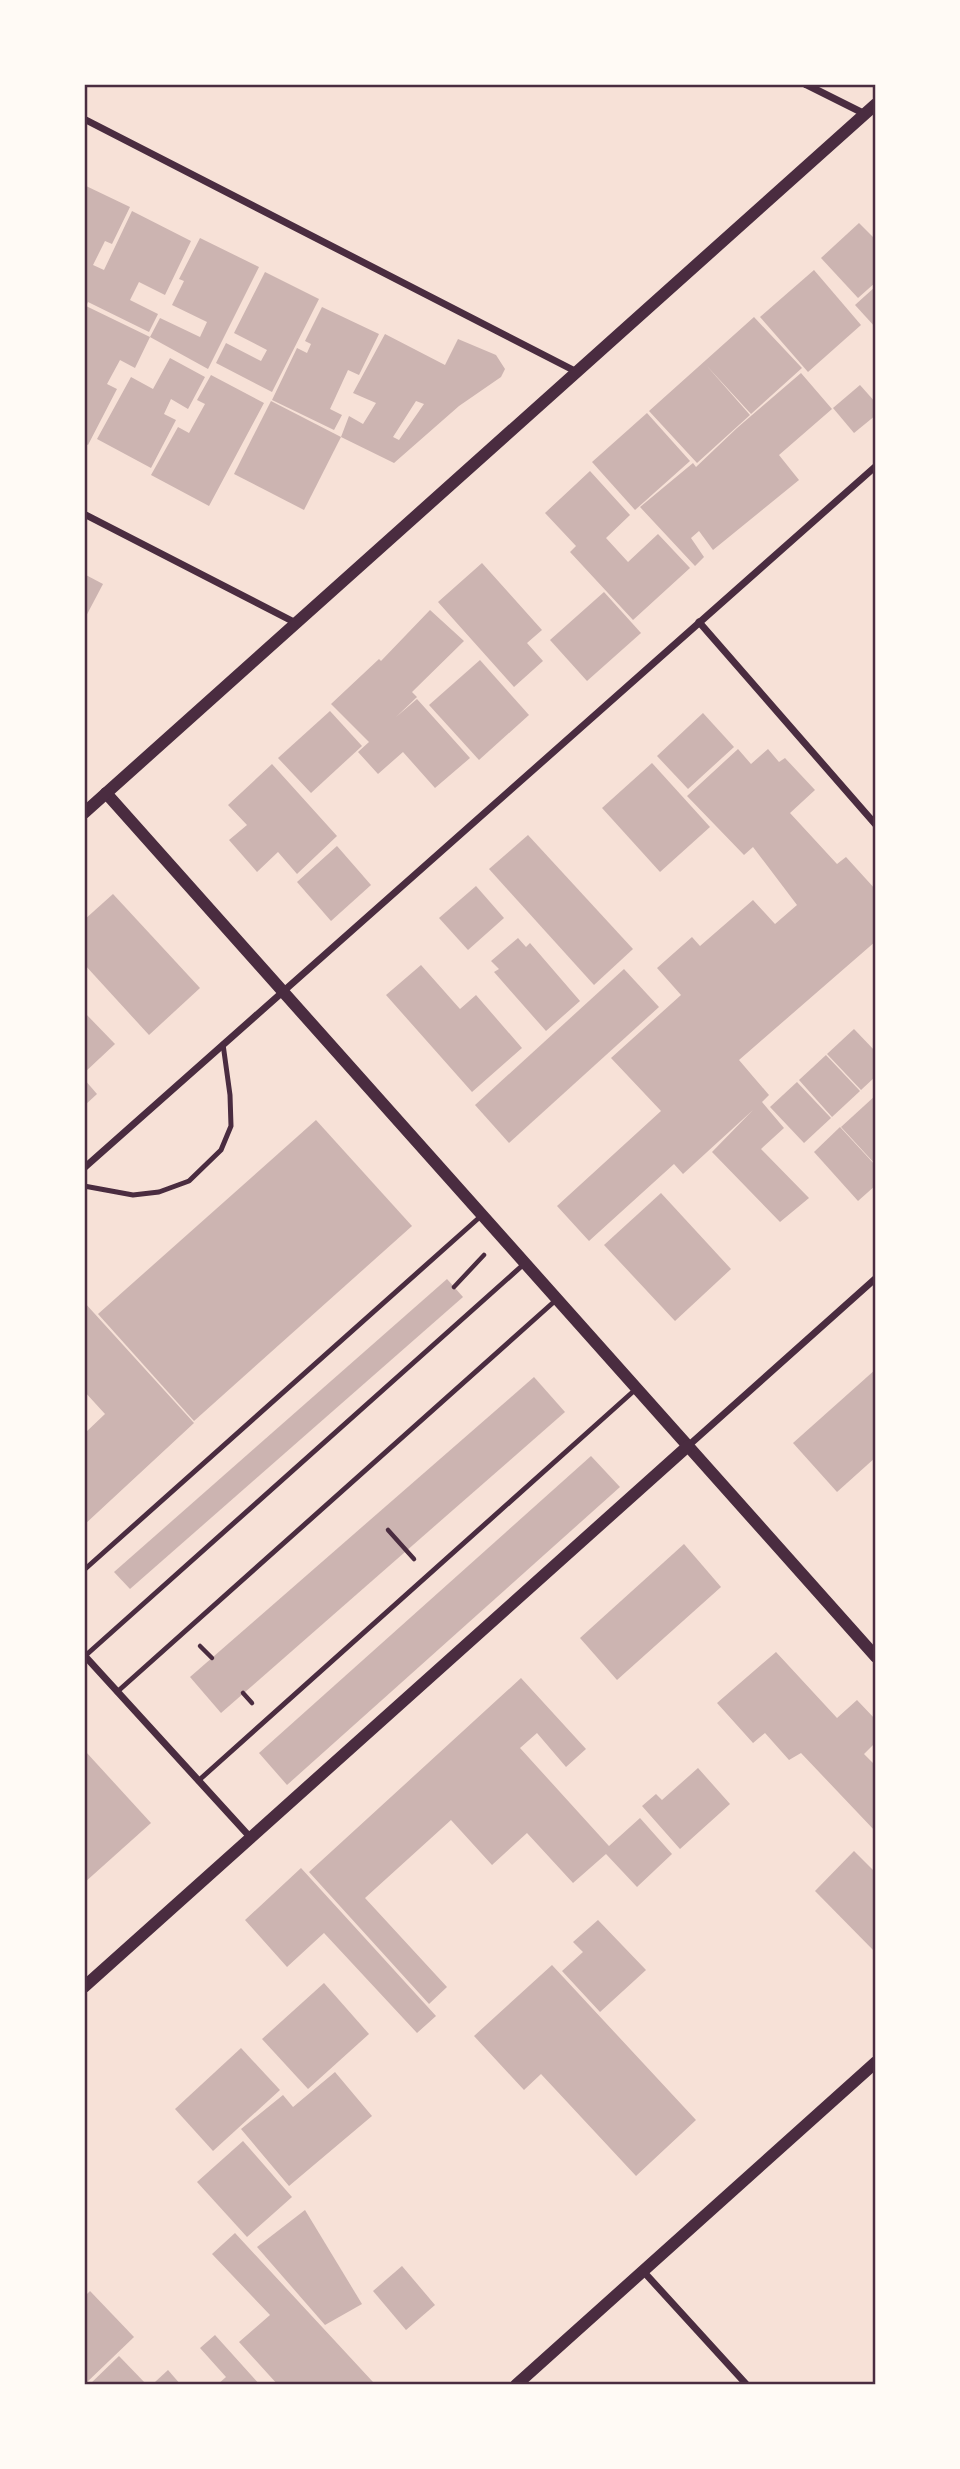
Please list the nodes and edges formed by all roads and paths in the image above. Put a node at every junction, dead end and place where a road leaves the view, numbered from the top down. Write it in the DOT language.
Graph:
graph roads {
  1 [pos="805,84"];
  2 [pos="876,104"];
  3 [pos="865,114"];
  4 [pos="84,119"];
  5 [pos="577,372"];
  6 [pos="876,466"];
  7 [pos="84,514"];
  8 [pos="699,622"];
  9 [pos="296,623"];
  10 [pos="106,793"];
  11 [pos="84,813"];
  12 [pos="876,825"];
  13 [pos="283,992"];
  14 [pos="223,1044"];
  15 [pos="84,1168"];
  16 [pos="84,1186"];
  17 [pos="482,1215"];
  18 [pos="501,1237"];
  19 [pos="525,1263"];
  20 [pos="876,1278"];
  21 [pos="454,1287"];
  22 [pos="557,1300"];
  23 [pos="636,1389"];
  24 [pos="688,1447"];
  25 [pos="388,1530"];
  26 [pos="84,1570"];
  27 [pos="429,1575"];
  28 [pos="85,1656"];
  29 [pos="876,1657"];
  30 [pos="117,1692"];
  31 [pos="198,1781"];
  32 [pos="250,1838"];
  33 [pos="84,1987"];
  34 [pos="876,2062"];
  35 [pos="643,2271"];
  36 [pos="516,2385"];
  37 [pos="747,2385"];
  1 -- 3 [label="street"];
  2 -- 3 [label="street"];
  3 -- 5 [label="street"];
  4 -- 5 [label="street"];
  5 -- 9 [label="street"];
  6 -- 8 [label="street"];
  7 -- 9 [label="street"];
  8 -- 12 [label="street"];
  8 -- 13 [label="street"];
  9 -- 10 [label="street"];
  10 -- 11 [label="street"];
  10 -- 13 [label="street"];
  13 -- 14 [label="street"];
  13 -- 17 [label="street"];
  14 -- 15 [label="street"];
  14 -- 16 [label="lane"];
  17 -- 18 [label="street"];
  17 -- 26 [label="lane"];
  18 -- 19 [label="street"];
  18 -- 21 [label="path"];
  19 -- 22 [label="street"];
  19 -- 28 [label="lane"];
  20 -- 24 [label="street"];
  22 -- 23 [label="street"];
  22 -- 30 [label="lane"];
  23 -- 24 [label="street"];
  23 -- 27 [label="lane"];
  24 -- 29 [label="street"];
  24 -- 32 [label="street"];
  25 -- 27 [label="path"];
  27 -- 31 [label="lane"];
  28 -- 30 [label="street"];
  30 -- 31 [label="street"];
  31 -- 32 [label="street"];
  32 -- 33 [label="street"];
  34 -- 35 [label="street"];
  35 -- 36 [label="street"];
  35 -- 37 [label="street"];
}
